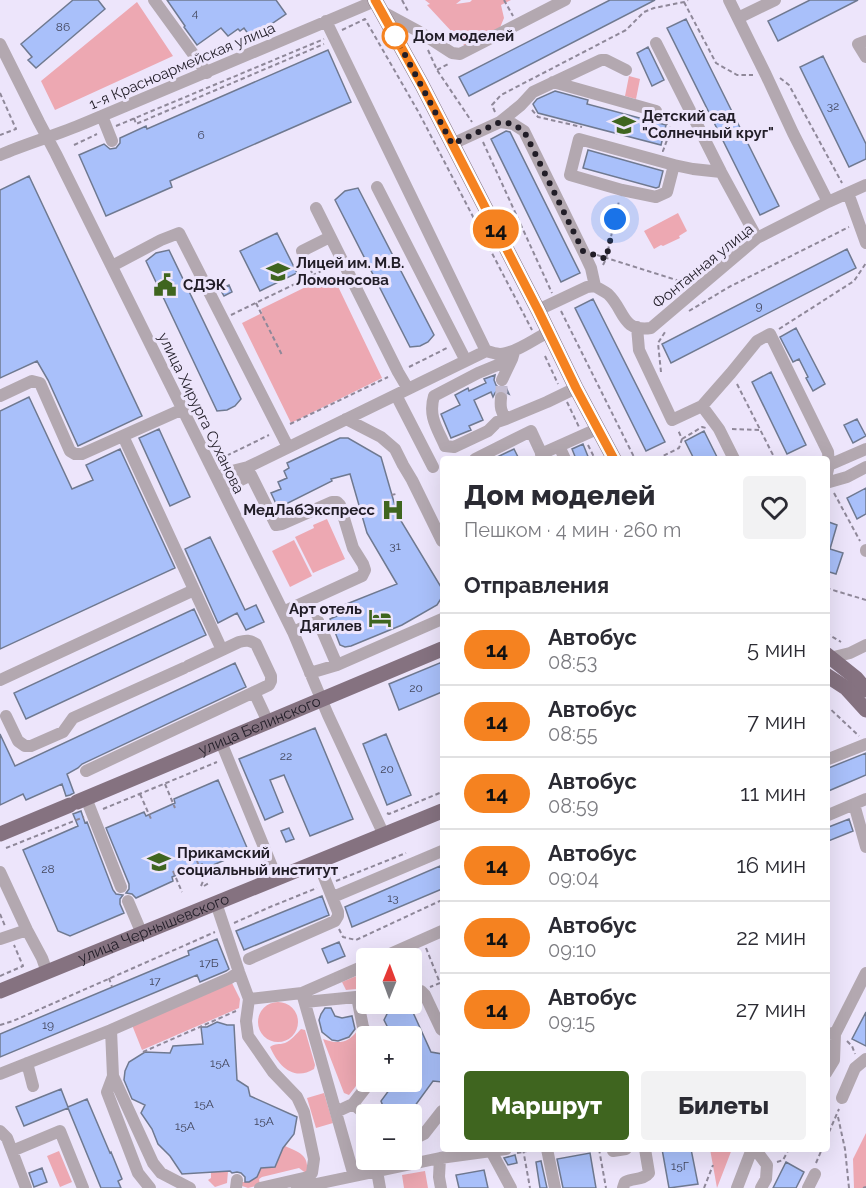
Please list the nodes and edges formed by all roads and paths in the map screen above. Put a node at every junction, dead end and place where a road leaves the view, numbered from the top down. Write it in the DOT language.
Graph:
graph roads {
  1 [pos="154,0"];
  2 [pos="402,0"];
  3 [pos="565,0"];
  4 [pos="658,0"];
  5 [pos="688,0"];
  6 [pos="729,0"];
  7 [pos="775,0"];
  8 [pos="684,2"];
  9 [pos="377,4"];
  10 [pos="661,6"];
  11 [pos="738,18"];
  12 [pos="326,21"];
  13 [pos="626,30"];
  14 [pos="418,31"];
  15 [pos="334,37"];
  16 [pos="866,41"];
  17 [pos="656,43"];
  18 [pos="0,44"];
  19 [pos="299,49"];
  20 [pos="428,50"];
  21 [pos="301,54"];
  22 [pos="866,57"];
  23 [pos="626,70"];
  24 [pos="207,73"];
  25 [pos="766,75"];
  26 [pos="781,78"];
  27 [pos="553,82"];
  28 [pos="0,93"];
  29 [pos="525,101"];
  30 [pos="656,111"];
  31 [pos="102,116"];
  32 [pos="134,118"];
  33 [pos="500,122"];
  34 [pos="587,131"];
  35 [pos="478,132"];
  36 [pos="0,135"];
  37 [pos="110,135"];
  38 [pos="47,137"];
  39 [pos="452,144"];
  40 [pos="74,145"];
  41 [pos="663,151"];
  42 [pos="0,155"];
  43 [pos="674,165"];
  44 [pos="721,172"];
  45 [pos="866,185"];
  46 [pos="377,187"];
  47 [pos="621,190"];
  48 [pos="848,194"];
  49 [pos="828,202"];
  50 [pos="316,208"];
  51 [pos="858,222"];
  52 [pos="330,237"];
  53 [pos="757,238"];
  54 [pos="866,243"];
  55 [pos="302,251"];
  56 [pos="583,251"];
  57 [pos="606,259"];
  58 [pos="342,261"];
  59 [pos="866,262"];
  60 [pos="112,266"];
  61 [pos="313,275"];
  62 [pos="691,285"];
  63 [pos="595,286"];
  64 [pos="556,301"];
  65 [pos="256,303"];
  66 [pos="538,310"];
  67 [pos="681,316"];
  68 [pos="223,319"];
  69 [pos="637,327"];
  70 [pos="667,329"];
  71 [pos="770,334"];
  72 [pos="543,335"];
  73 [pos="458,343"];
  74 [pos="486,351"];
  75 [pos="282,355"];
  76 [pos="513,355"];
  77 [pos="466,361"];
  78 [pos="398,372"];
  79 [pos="731,373"];
  80 [pos="502,380"];
  81 [pos="576,388"];
  82 [pos="408,389"];
  83 [pos="656,389"];
  84 [pos="396,395"];
  85 [pos="0,396"];
  86 [pos="501,398"];
  87 [pos="702,406"];
  88 [pos="183,409"];
  89 [pos="346,419"];
  90 [pos="506,419"];
  91 [pos="672,420"];
  92 [pos="280,429"];
  93 [pos="597,429"];
  94 [pos="718,429"];
  95 [pos="759,430"];
  96 [pos="123,436"];
  97 [pos="682,439"];
  98 [pos="559,446"];
  99 [pos="288,447"];
  100 [pos="866,448"];
  101 [pos="481,456"];
  102 [pos="543,456"];
  103 [pos="564,456"];
  104 [pos="612,456"];
  105 [pos="634,456"];
  106 [pos="663,456"];
  107 [pos="732,456"];
  108 [pos="773,456"];
  109 [pos="828,456"];
  110 [pos="220,459"];
  111 [pos="434,467"];
  112 [pos="866,467"];
  113 [pos="830,475"];
  114 [pos="830,477"];
  115 [pos="830,481"];
  116 [pos="220,483"];
  117 [pos="396,494"];
  118 [pos="392,495"];
  119 [pos="440,537"];
  120 [pos="866,551"];
  121 [pos="830,589"];
  122 [pos="194,590"];
  123 [pos="866,600"];
  124 [pos="283,612"];
  125 [pos="440,620"];
  126 [pos="293,632"];
  127 [pos="830,635"];
  128 [pos="841,642"];
  129 [pos="866,645"];
  130 [pos="222,650"];
  131 [pos="440,650"];
  132 [pos="830,657"];
  133 [pos="830,658"];
  134 [pos="337,665"];
  135 [pos="310,673"];
  136 [pos="830,678"];
  137 [pos="0,680"];
  138 [pos="866,690"];
  139 [pos="254,692"];
  140 [pos="321,700"];
  141 [pos="3,709"];
  142 [pos="830,709"];
  143 [pos="866,710"];
  144 [pos="268,722"];
  145 [pos="862,739"];
  146 [pos="221,742"];
  147 [pos="228,758"];
  148 [pos="830,758"];
  149 [pos="86,771"];
  150 [pos="165,784"];
  151 [pos="440,793"];
  152 [pos="140,794"];
  153 [pos="78,801"];
  154 [pos="860,802"];
  155 [pos="175,808"];
  156 [pos="440,813"];
  157 [pos="92,814"];
  158 [pos="389,814"];
  159 [pos="830,814"];
  160 [pos="151,819"];
  161 [pos="384,835"];
  162 [pos="3,841"];
  163 [pos="866,847"];
  164 [pos="440,852"];
  165 [pos="197,861"];
  166 [pos="318,862"];
  167 [pos="173,871"];
  168 [pos="0,872"];
  169 [pos="277,879"];
  170 [pos="209,884"];
  171 [pos="121,887"];
  172 [pos="182,892"];
  173 [pos="333,897"];
  174 [pos="128,901"];
  175 [pos="440,901"];
  176 [pos="216,903"];
  177 [pos="0,914"];
  178 [pos="335,921"];
  179 [pos="27,930"];
  180 [pos="440,932"];
  181 [pos="142,934"];
  182 [pos="5,937"];
  183 [pos="421,945"];
  184 [pos="404,948"];
  185 [pos="249,959"];
  186 [pos="356,970"];
  187 [pos="47,972"];
  188 [pos="239,972"];
  189 [pos="866,973"];
  190 [pos="0,976"];
  191 [pos="109,978"];
  192 [pos="112,987"];
  193 [pos="428,987"];
  194 [pos="0,991"];
  195 [pos="422,992"];
  196 [pos="356,996"];
  197 [pos="304,998"];
  198 [pos="245,1006"];
  199 [pos="14,1021"];
  200 [pos="0,1025"];
  201 [pos="440,1027"];
  202 [pos="111,1030"];
  203 [pos="831,1034"];
  204 [pos="143,1052"];
  205 [pos="863,1061"];
  206 [pos="27,1063"];
  207 [pos="830,1066"];
  208 [pos="0,1074"];
  209 [pos="113,1076"];
  210 [pos="33,1086"];
  211 [pos="362,1092"];
  212 [pos="842,1098"];
  213 [pos="353,1104"];
  214 [pos="356,1107"];
  215 [pos="336,1112"];
  216 [pos="440,1114"];
  217 [pos="838,1115"];
  218 [pos="0,1131"];
  219 [pos="422,1135"];
  220 [pos="12,1150"];
  221 [pos="484,1152"];
  222 [pos="492,1152"];
  223 [pos="525,1152"];
  224 [pos="548,1152"];
  225 [pos="600,1152"];
  226 [pos="646,1152"];
  227 [pos="752,1152"];
  228 [pos="756,1152"];
  229 [pos="787,1152"];
  230 [pos="820,1152"];
  231 [pos="440,1158"];
  232 [pos="712,1165"];
  233 [pos="767,1165"];
  234 [pos="377,1171"];
  235 [pos="815,1174"];
  236 [pos="354,1176"];
  237 [pos="26,1188"];
  238 [pos="83,1188"];
  239 [pos="150,1188"];
  240 [pos="190,1188"];
  241 [pos="260,1188"];
  242 [pos="297,1188"];
  243 [pos="380,1188"];
  244 [pos="441,1188"];
  245 [pos="512,1188"];
  246 [pos="531,1188"];
  247 [pos="555,1188"];
  248 [pos="606,1188"];
  249 [pos="623,1188"];
  250 [pos="704,1188"];
  251 [pos="736,1188"];
  252 [pos="761,1188"];
  253 [pos="808,1188"];
  254 [pos="849,1188"];
  1 -- 24 [label="street"];
  2 -- 14 [label="path"];
  3 -- 14 [label="street"];
  4 -- 10 [label="path"];
  5 -- 8 [label="path"];
  6 -- 11 [label="street"];
  7 -- 11 [label="street"];
  8 -- 10 [label="path"];
  8 -- 25 [label="path"];
  9 -- 12 [label="street, 1-я Красноармейская улица"];
  9 -- 14 [label="street"];
  9 -- 39 [label="main road"];
  10 -- 13 [label="path"];
  11 -- 25 [label="street"];
  12 -- 15 [label="street"];
  12 -- 24 [label="street, 1-я Красноармейская улица"];
  15 -- 19 [label="path"];
  15 -- 21 [label="path"];
  15 -- 72 [label="path"];
  15 -- 74 [label="street"];
  16 -- 22 [label="street"];
  17 -- 44 [label="street"];
  18 -- 38 [label="street, улица Хирурга Суханова"];
  19 -- 21 [label="path"];
  19 -- 32 [label="path"];
  20 -- 35 [label="path"];
  21 -- 32 [label="path"];
  23 -- 27 [label="street"];
  24 -- 31 [label="street, 1-я Красноармейская улица"];
  25 -- 49 [label="street"];
  26 -- 48 [label="path"];
  27 -- 29 [label="street"];
  27 -- 30 [label="street"];
  28 -- 36 [label="path"];
  29 -- 33 [label="street"];
  29 -- 34 [label="path"];
  30 -- 41 [label="path"];
  31 -- 37 [label="street"];
  31 -- 38 [label="street, 1-я Красноармейская улица"];
  32 -- 37 [label="path"];
  33 -- 35 [label="street"];
  33 -- 56 [label="street"];
  35 -- 39 [label="street"];
  35 -- 64 [label="path"];
  37 -- 40 [label="path"];
  38 -- 42 [label="street, 1-я Красноармейская улица"];
  38 -- 60 [label="street, улица Хирурга Суханова"];
  39 -- 66 [label="main road"];
  43 -- 44 [label="street"];
  43 -- 47 [label="street"];
  43 -- 47 [label="street"];
  44 -- 53 [label="street"];
  45 -- 48 [label="street, Фонтанная улица"];
  46 -- 73 [label="street"];
  47 -- 57 [label="path"];
  48 -- 49 [label="street, Фонтанная улица"];
  48 -- 51 [label="street"];
  49 -- 53 [label="street, Фонтанная улица"];
  50 -- 52 [label="street"];
  51 -- 54 [label="street"];
  51 -- 67 [label="path"];
  52 -- 55 [label="street"];
  52 -- 58 [label="street"];
  53 -- 69 [label="street, Фонтанная улица"];
  55 -- 61 [label="path"];
  56 -- 57 [label="path"];
  56 -- 63 [label="street"];
  57 -- 62 [label="path"];
  57 -- 63 [label="path"];
  58 -- 61 [label="path"];
  58 -- 78 [label="street"];
  59 -- 71 [label="path"];
  60 -- 68 [label="street"];
  60 -- 88 [label="street, улица Хирурга Суханова"];
  61 -- 65 [label="path"];
  63 -- 64 [label="street"];
  63 -- 69 [label="street"];
  64 -- 66 [label="street"];
  64 -- 105 [label="path"];
  65 -- 68 [label="path"];
  65 -- 75 [label="path"];
  66 -- 72 [label="main road"];
  68 -- 92 [label="street"];
  69 -- 83 [label="street"];
  70 -- 83 [label="path"];
  71 -- 79 [label="street"];
  71 -- 109 [label="street"];
  72 -- 76 [label="street"];
  72 -- 81 [label="main road"];
  73 -- 77 [label="street"];
  73 -- 78 [label="path"];
  74 -- 76 [label="street"];
  74 -- 77 [label="street"];
  76 -- 80 [label="street"];
  76 -- 90 [label="street"];
  77 -- 82 [label="street"];
  78 -- 82 [label="street"];
  78 -- 92 [label="path"];
  79 -- 87 [label="street"];
  79 -- 95 [label="path"];
  81 -- 90 [label="street"];
  81 -- 93 [label="main road"];
  82 -- 84 [label="street"];
  83 -- 91 [label="street"];
  84 -- 89 [label="street"];
  84 -- 111 [label="street"];
  85 -- 96 [label="street"];
  86 -- 90 [label="street"];
  87 -- 91 [label="street"];
  87 -- 94 [label="street"];
  88 -- 96 [label="street"];
  88 -- 116 [label="street, улица Хирурга Суханова"];
  89 -- 99 [label="street"];
  89 -- 119 [label="street"];
  91 -- 97 [label="path"];
  92 -- 99 [label="street"];
  92 -- 110 [label="path"];
  93 -- 98 [label="street"];
  93 -- 104 [label="main road"];
  94 -- 95 [label="path"];
  94 -- 97 [label="path"];
  94 -- 107 [label="street"];
  95 -- 108 [label="path"];
  96 -- 122 [label="street"];
  97 -- 106 [label="path"];
  98 -- 102 [label="street"];
  98 -- 103 [label="street"];
  99 -- 116 [label="street"];
  100 -- 113 [label="street"];
  101 -- 102 [label="street"];
  112 -- 114 [label="street"];
  115 -- 120 [label="path"];
  116 -- 124 [label="street, улица Хирурга Суханова"];
  116 -- 124 [label="street"];
  117 -- 118 [label="path"];
  121 -- 123 [label="path"];
  122 -- 130 [label="street"];
  122 -- 137 [label="street"];
  124 -- 126 [label="street, улица Хирурга Суханова"];
  125 -- 134 [label="street"];
  126 -- 134 [label="street"];
  126 -- 135 [label="street, улица Хирурга Суханова"];
  127 -- 128 [label="path"];
  129 -- 132 [label="street"];
  130 -- 139 [label="street"];
  130 -- 141 [label="street"];
  131 -- 140 [label="main road, улица Белинского"];
  133 -- 138 [label="main road"];
  134 -- 135 [label="street"];
  135 -- 140 [label="street, улица Хирурга Суханова"];
  136 -- 143 [label="main road"];
  139 -- 144 [label="street"];
  139 -- 149 [label="street"];
  140 -- 144 [label="main road, улица Белинского"];
  140 -- 161 [label="street, улица Хирурга Суханова"];
  142 -- 145 [label="path"];
  144 -- 146 [label="main road, улица Белинского"];
  145 -- 148 [label="street"];
  146 -- 147 [label="street"];
  146 -- 153 [label="main road, улица Белинского"];
  147 -- 150 [label="path"];
  147 -- 169 [label="street"];
  150 -- 152 [label="path"];
  150 -- 155 [label="path"];
  151 -- 158 [label="path"];
  152 -- 157 [label="path"];
  152 -- 160 [label="path"];
  153 -- 157 [label="street"];
  153 -- 162 [label="main road, улица Белинского"];
  154 -- 159 [label="street"];
  154 -- 163 [label="street"];
  156 -- 161 [label="main road, улица Чернышевского"];
  157 -- 162 [label="path"];
  157 -- 171 [label="street"];
  161 -- 166 [label="main road, улица Чернышевского"];
  164 -- 173 [label="street"];
  165 -- 170 [label="path"];
  166 -- 169 [label="main road, улица Чернышевского"];
  166 -- 173 [label="street"];
  167 -- 172 [label="path"];
  168 -- 179 [label="street"];
  169 -- 176 [label="main road, улица Чернышевского"];
  173 -- 178 [label="street"];
  174 -- 181 [label="street"];
  175 -- 178 [label="path"];
  176 -- 181 [label="main road, улица Чернышевского"];
  176 -- 188 [label="street"];
  177 -- 182 [label="path"];
  178 -- 185 [label="street"];
  179 -- 182 [label="street"];
  179 -- 187 [label="street"];
  180 -- 184 [label="street"];
  181 -- 187 [label="main road, улица Чернышевского"];
  182 -- 190 [label="path"];
  183 -- 193 [label="path"];
  186 -- 197 [label="street"];
  187 -- 194 [label="main road, улица Чернышевского"];
  188 -- 198 [label="street"];
  188 -- 202 [label="street"];
  189 -- 203 [label="street"];
  191 -- 192 [label="path"];
  195 -- 201 [label="street"];
  196 -- 197 [label="street"];
  197 -- 198 [label="street"];
  197 -- 215 [label="street"];
  198 -- 204 [label="path"];
  198 -- 241 [label="street"];
  199 -- 200 [label="path"];
  202 -- 206 [label="street"];
  202 -- 209 [label="street"];
  203 -- 205 [label="path"];
  203 -- 207 [label="street"];
  205 -- 212 [label="street"];
  206 -- 208 [label="street"];
  206 -- 210 [label="street"];
  209 -- 239 [label="street"];
  209 -- 240 [label="street"];
  211 -- 213 [label="street"];
  213 -- 214 [label="street"];
  213 -- 215 [label="street"];
  215 -- 236 [label="street"];
  216 -- 219 [label="street"];
  217 -- 254 [label="path"];
  218 -- 220 [label="street"];
  220 -- 237 [label="street"];
  220 -- 238 [label="street"];
  221 -- 231 [label="street"];
  222 -- 245 [label="street"];
  223 -- 246 [label="path"];
  224 -- 247 [label="street"];
  225 -- 248 [label="path"];
  226 -- 249 [label="street"];
  227 -- 251 [label="street"];
  228 -- 233 [label="street"];
  229 -- 233 [label="path"];
  230 -- 235 [label="path"];
  231 -- 234 [label="street"];
  231 -- 244 [label="street"];
  232 -- 250 [label="path"];
  233 -- 252 [label="street"];
  234 -- 236 [label="street"];
  234 -- 243 [label="street"];
  235 -- 253 [label="street"];
  236 -- 242 [label="street"];
}
